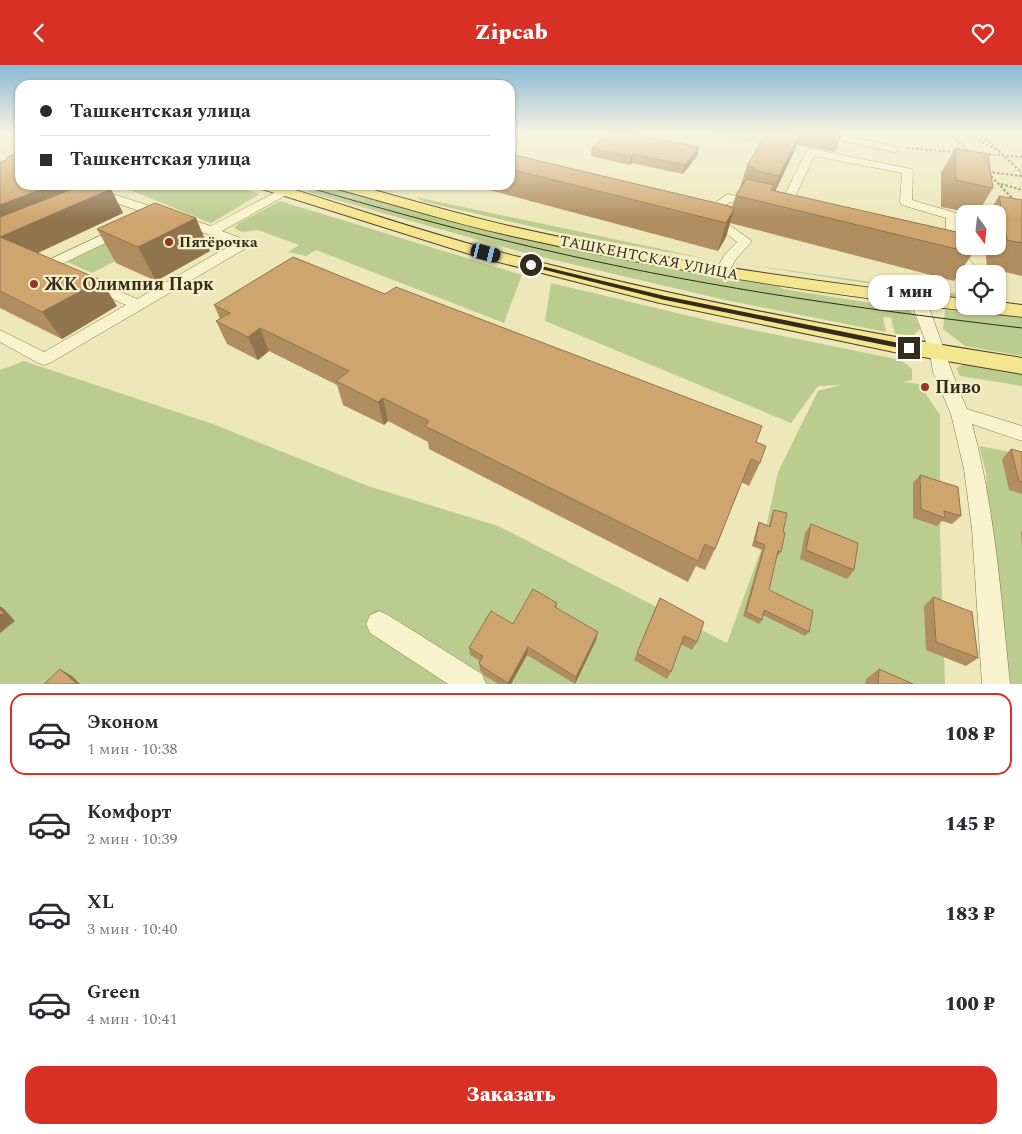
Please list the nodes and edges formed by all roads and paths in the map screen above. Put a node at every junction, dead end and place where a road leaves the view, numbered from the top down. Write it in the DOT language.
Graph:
graph roads {
  1 [pos="806,161"];
  2 [pos="856,161"];
  3 [pos="1009,161"];
  4 [pos="1022,174"];
  5 [pos="999,184"];
  6 [pos="288,190"];
  7 [pos="298,190"];
  8 [pos="357,190"];
  9 [pos="1022,190"];
  10 [pos="1016,202"];
  11 [pos="84,208"];
  12 [pos="157,212"];
  13 [pos="688,212"];
  14 [pos="706,214"];
  15 [pos="212,231"];
  16 [pos="966,265"];
  17 [pos="722,272"];
  18 [pos="918,300"];
  19 [pos="956,304"];
  20 [pos="138,305"];
  21 [pos="1006,309"];
  22 [pos="1022,311"];
  23 [pos="0,335"];
  24 [pos="938,353"];
  25 [pos="1022,365"];
  26 [pos="960,414"];
  27 [pos="1022,434"];
  28 [pos="380,624"];
  29 [pos="472,684"];
  30 [pos="996,684"];
  1 -- 14 [label="street"];
  2 -- 16 [label="street"];
  3 -- 4 [label="path"];
  4 -- 5 [label="path"];
  5 -- 9 [label="path"];
  5 -- 10 [label="path"];
  6 -- 15 [label="street"];
  7 -- 24 [label="main road, ТАШКЕНТСКАЯ УЛИЦА"];
  8 -- 17 [label="main road, ТАШКЕНТСКАЯ УЛИЦА"];
  11 -- 12 [label="street"];
  12 -- 15 [label="street"];
  12 -- 20 [label="street"];
  13 -- 14 [label="street"];
  14 -- 17 [label="street"];
  15 -- 20 [label="street"];
  17 -- 18 [label="main road, ТАШКЕНТСКАЯ УЛИЦА"];
  18 -- 19 [label="main road, ТАШКЕНТСКАЯ УЛИЦА"];
  18 -- 24 [label="street"];
  20 -- 23 [label="street"];
  21 -- 22 [label="main road"];
  24 -- 25 [label="main road, ТАШКЕНТСКАЯ УЛИЦА"];
  24 -- 26 [label="street"];
  26 -- 27 [label="street"];
  26 -- 30 [label="street"];
  28 -- 29 [label="street"];
}
